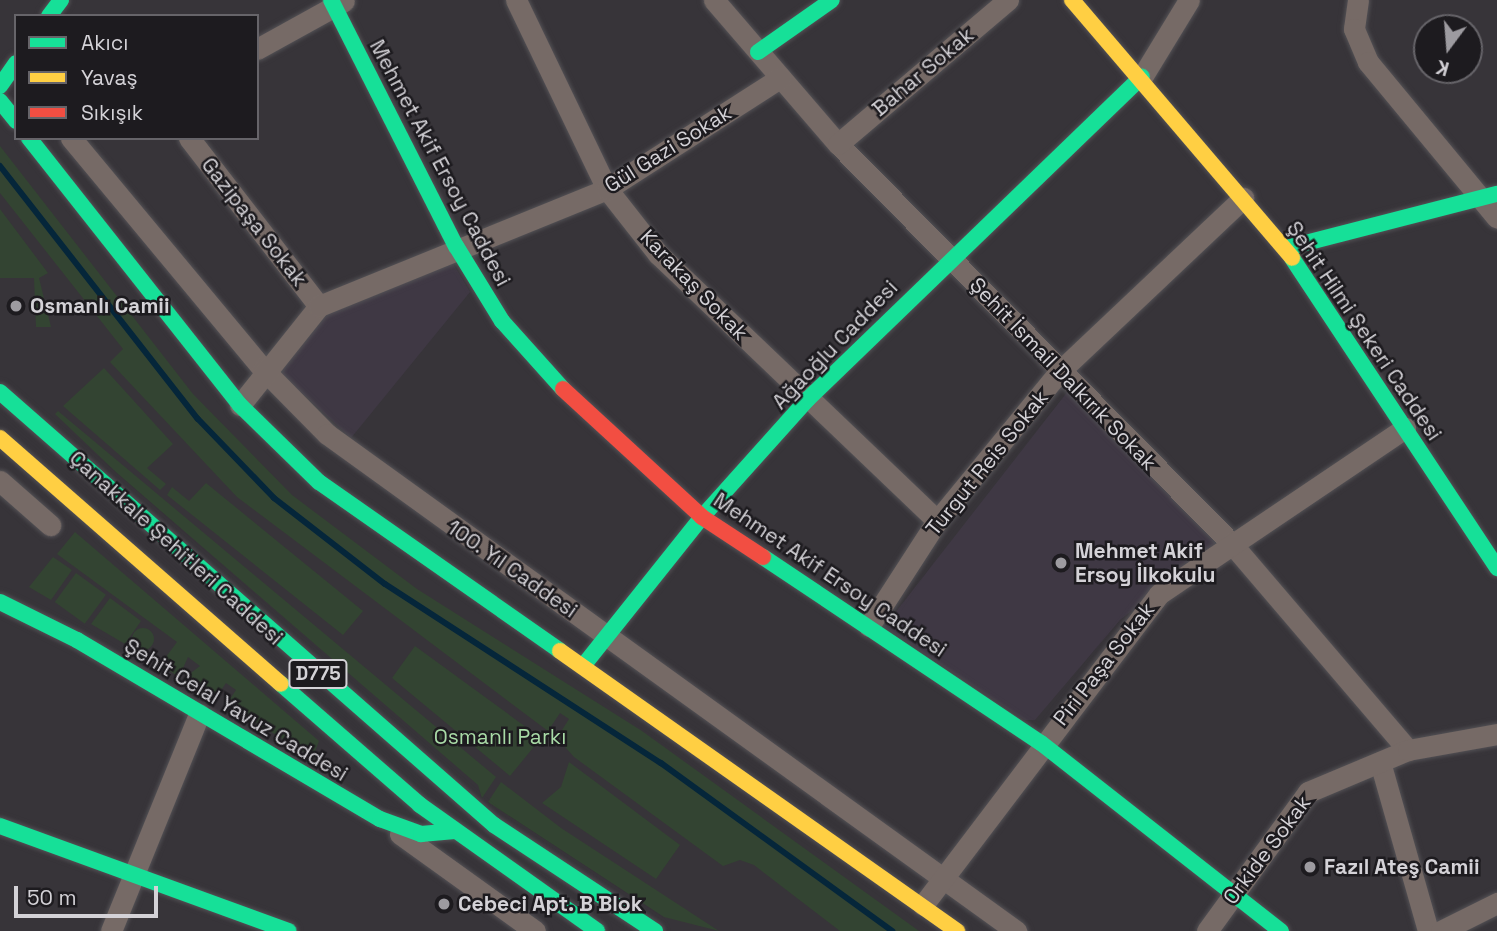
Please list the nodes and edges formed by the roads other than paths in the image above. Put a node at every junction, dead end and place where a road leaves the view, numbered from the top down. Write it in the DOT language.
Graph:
graph roads {
  1 [pos="516,0"];
  2 [pos="714,0"];
  3 [pos="832,0"];
  4 [pos="1007,0"];
  5 [pos="1072,0"];
  6 [pos="1189,0"];
  7 [pos="1358,0"];
  8 [pos="337,2"];
  9 [pos="259,48"];
  10 [pos="758,52"];
  11 [pos="14,69"];
  12 [pos="1143,77"];
  13 [pos="780,78"];
  14 [pos="0,86"];
  15 [pos="0,101"];
  16 [pos="14,118"];
  17 [pos="31,140"];
  18 [pos="73,140"];
  19 [pos="191,140"];
  20 [pos="838,144"];
  21 [pos="607,189"];
  22 [pos="1490,196"];
  23 [pos="1243,198"];
  24 [pos="1497,218"];
  25 [pos="456,246"];
  26 [pos="1286,248"];
  27 [pos="950,258"];
  28 [pos="319,306"];
  29 [pos="263,369"];
  30 [pos="1058,373"];
  31 [pos="0,392"];
  32 [pos="808,399"];
  33 [pos="240,405"];
  34 [pos="1405,429"];
  35 [pos="0,438"];
  36 [pos="0,481"];
  37 [pos="702,517"];
  38 [pos="937,521"];
  39 [pos="50,525"];
  40 [pos="1232,544"];
  41 [pos="1497,568"];
  42 [pos="0,602"];
  43 [pos="869,626"];
  44 [pos="607,636"];
  45 [pos="583,666"];
  46 [pos="199,714"];
  47 [pos="1497,734"];
  48 [pos="1041,743"];
  49 [pos="1408,750"];
  50 [pos="1380,762"];
  51 [pos="380,820"];
  52 [pos="495,825"];
  53 [pos="0,826"];
  54 [pos="456,831"];
  55 [pos="481,849"];
  56 [pos="137,875"];
  57 [pos="943,876"];
  58 [pos="1232,894"];
  59 [pos="1497,903"];
  60 [pos="923,905"];
  61 [pos="111,931"];
  62 [pos="289,931"];
  63 [pos="535,931"];
  64 [pos="597,931"];
  65 [pos="655,931"];
  66 [pos="957,931"];
  67 [pos="1016,931"];
  68 [pos="1207,931"];
  69 [pos="1281,931"];
  70 [pos="1428,931"];
  71 [pos="1441,931"];
  1 -- 21 [label="street, Karakaş Sokak"];
  2 -- 10 [label="street, Şehit İsmail Dalkırık Sokak"];
  3 -- 10 [label="street"];
  4 -- 20 [label="street, Bahar Sokak"];
  5 -- 12 [label="street, Şehit Hilmi Şekeri Caddesi"];
  6 -- 12 [label="street"];
  7 -- 22 [label="street"];
  8 -- 9 [label="street"];
  8 -- 25 [label="street, Mehmet Akif Ersoy Caddesi"];
  10 -- 13 [label="street, Şehit İsmail Dalkırık Sokak"];
  11 -- 14 [label="street"];
  12 -- 23 [label="street, Şehit Hilmi Şekeri Caddesi"];
  12 -- 27 [label="street, Ağaoğlu Caddesi"];
  13 -- 20 [label="street, Şehit İsmail Dalkırık Sokak"];
  13 -- 21 [label="street, Gül Gazi Sokak"];
  15 -- 16 [label="street"];
  17 -- 33 [label="street, 100. Yıl Caddesi"];
  18 -- 29 [label="street, 100. Yıl Caddesi"];
  19 -- 28 [label="street, Gazipaşa Sokak"];
  20 -- 27 [label="street, Şehit İsmail Dalkırık Sokak"];
  21 -- 25 [label="street, Gül Gazi Sokak"];
  21 -- 32 [label="street, Karakaş Sokak"];
  22 -- 24 [label="street"];
  22 -- 26 [label="street"];
  23 -- 26 [label="street, Şehit Hilmi Şekeri Caddesi"];
  23 -- 30 [label="street, Turgut Reis Sokak"];
  25 -- 28 [label="street, Gül Gazi Sokak"];
  25 -- 37 [label="street, Mehmet Akif Ersoy Caddesi"];
  26 -- 34 [label="street, Şehit Hilmi Şekeri Caddesi"];
  27 -- 30 [label="street, Şehit İsmail Dalkırık Sokak"];
  27 -- 32 [label="street, Ağaoğlu Caddesi"];
  28 -- 29 [label="street, Gül Gazi Sokak"];
  29 -- 33 [label="street, Gül Gazi Sokak"];
  29 -- 44 [label="street, 100. Yıl Caddesi"];
  30 -- 38 [label="street, Turgut Reis Sokak"];
  30 -- 40 [label="street, Şehit İsmail Dalkırık Sokak"];
  31 -- 52 [label="street, Çanakkale Şehitleri Caddesi / D775"];
  32 -- 37 [label="street, Ağaoğlu Caddesi"];
  32 -- 38 [label="street, Karakaş Sokak"];
  33 -- 45 [label="street, 100. Yıl Caddesi"];
  34 -- 40 [label="street, Piri Paşa Sokak"];
  34 -- 41 [label="street, Şehit Hilmi Şekeri Caddesi"];
  35 -- 54 [label="street, Çanakkale Şehitleri Caddesi / D775"];
  36 -- 39 [label="street"];
  37 -- 43 [label="street, Mehmet Akif Ersoy Caddesi"];
  37 -- 44 [label="street, Ağaoğlu Caddesi"];
  38 -- 43 [label="street, Turgut Reis Sokak"];
  40 -- 48 [label="street, Piri Paşa Sokak"];
  40 -- 49 [label="street, Şehit İsmail Dalkırık Sokak"];
  42 -- 46 [label="street, Şehit Celal Yavuz Caddesi"];
  43 -- 48 [label="street, Mehmet Akif Ersoy Caddesi"];
  44 -- 45 [label="street, Ağaoğlu Caddesi"];
  44 -- 57 [label="street, 100. Yıl Caddesi"];
  45 -- 60 [label="street, 100. Yıl Caddesi"];
  46 -- 51 [label="street, Şehit Celal Yavuz Caddesi"];
  46 -- 56 [label="street"];
  47 -- 49 [label="street, Orkide Sokak"];
  48 -- 57 [label="street, Piri Paşa Sokak"];
  48 -- 58 [label="street, Mehmet Akif Ersoy Caddesi"];
  49 -- 50 [label="street, Orkide Sokak"];
  50 -- 58 [label="street, Orkide Sokak"];
  50 -- 70 [label="street"];
  51 -- 54 [label="street, Şehit Celal Yavuz Caddesi"];
  51 -- 63 [label="street"];
  52 -- 55 [label="street"];
  52 -- 65 [label="street, Çanakkale Şehitleri Caddesi / D775"];
  53 -- 56 [label="street"];
  54 -- 55 [label="street, Çanakkale Şehitleri Caddesi / D775"];
  55 -- 64 [label="street, Çanakkale Şehitleri Caddesi / D775"];
  56 -- 61 [label="street"];
  56 -- 62 [label="street"];
  57 -- 60 [label="street, Piri Paşa Sokak"];
  57 -- 67 [label="street, 100. Yıl Caddesi"];
  58 -- 68 [label="street, Orkide Sokak"];
  58 -- 69 [label="street, Mehmet Akif Ersoy Caddesi"];
  59 -- 71 [label="street"];
  60 -- 66 [label="street, 100. Yıl Caddesi"];
}
